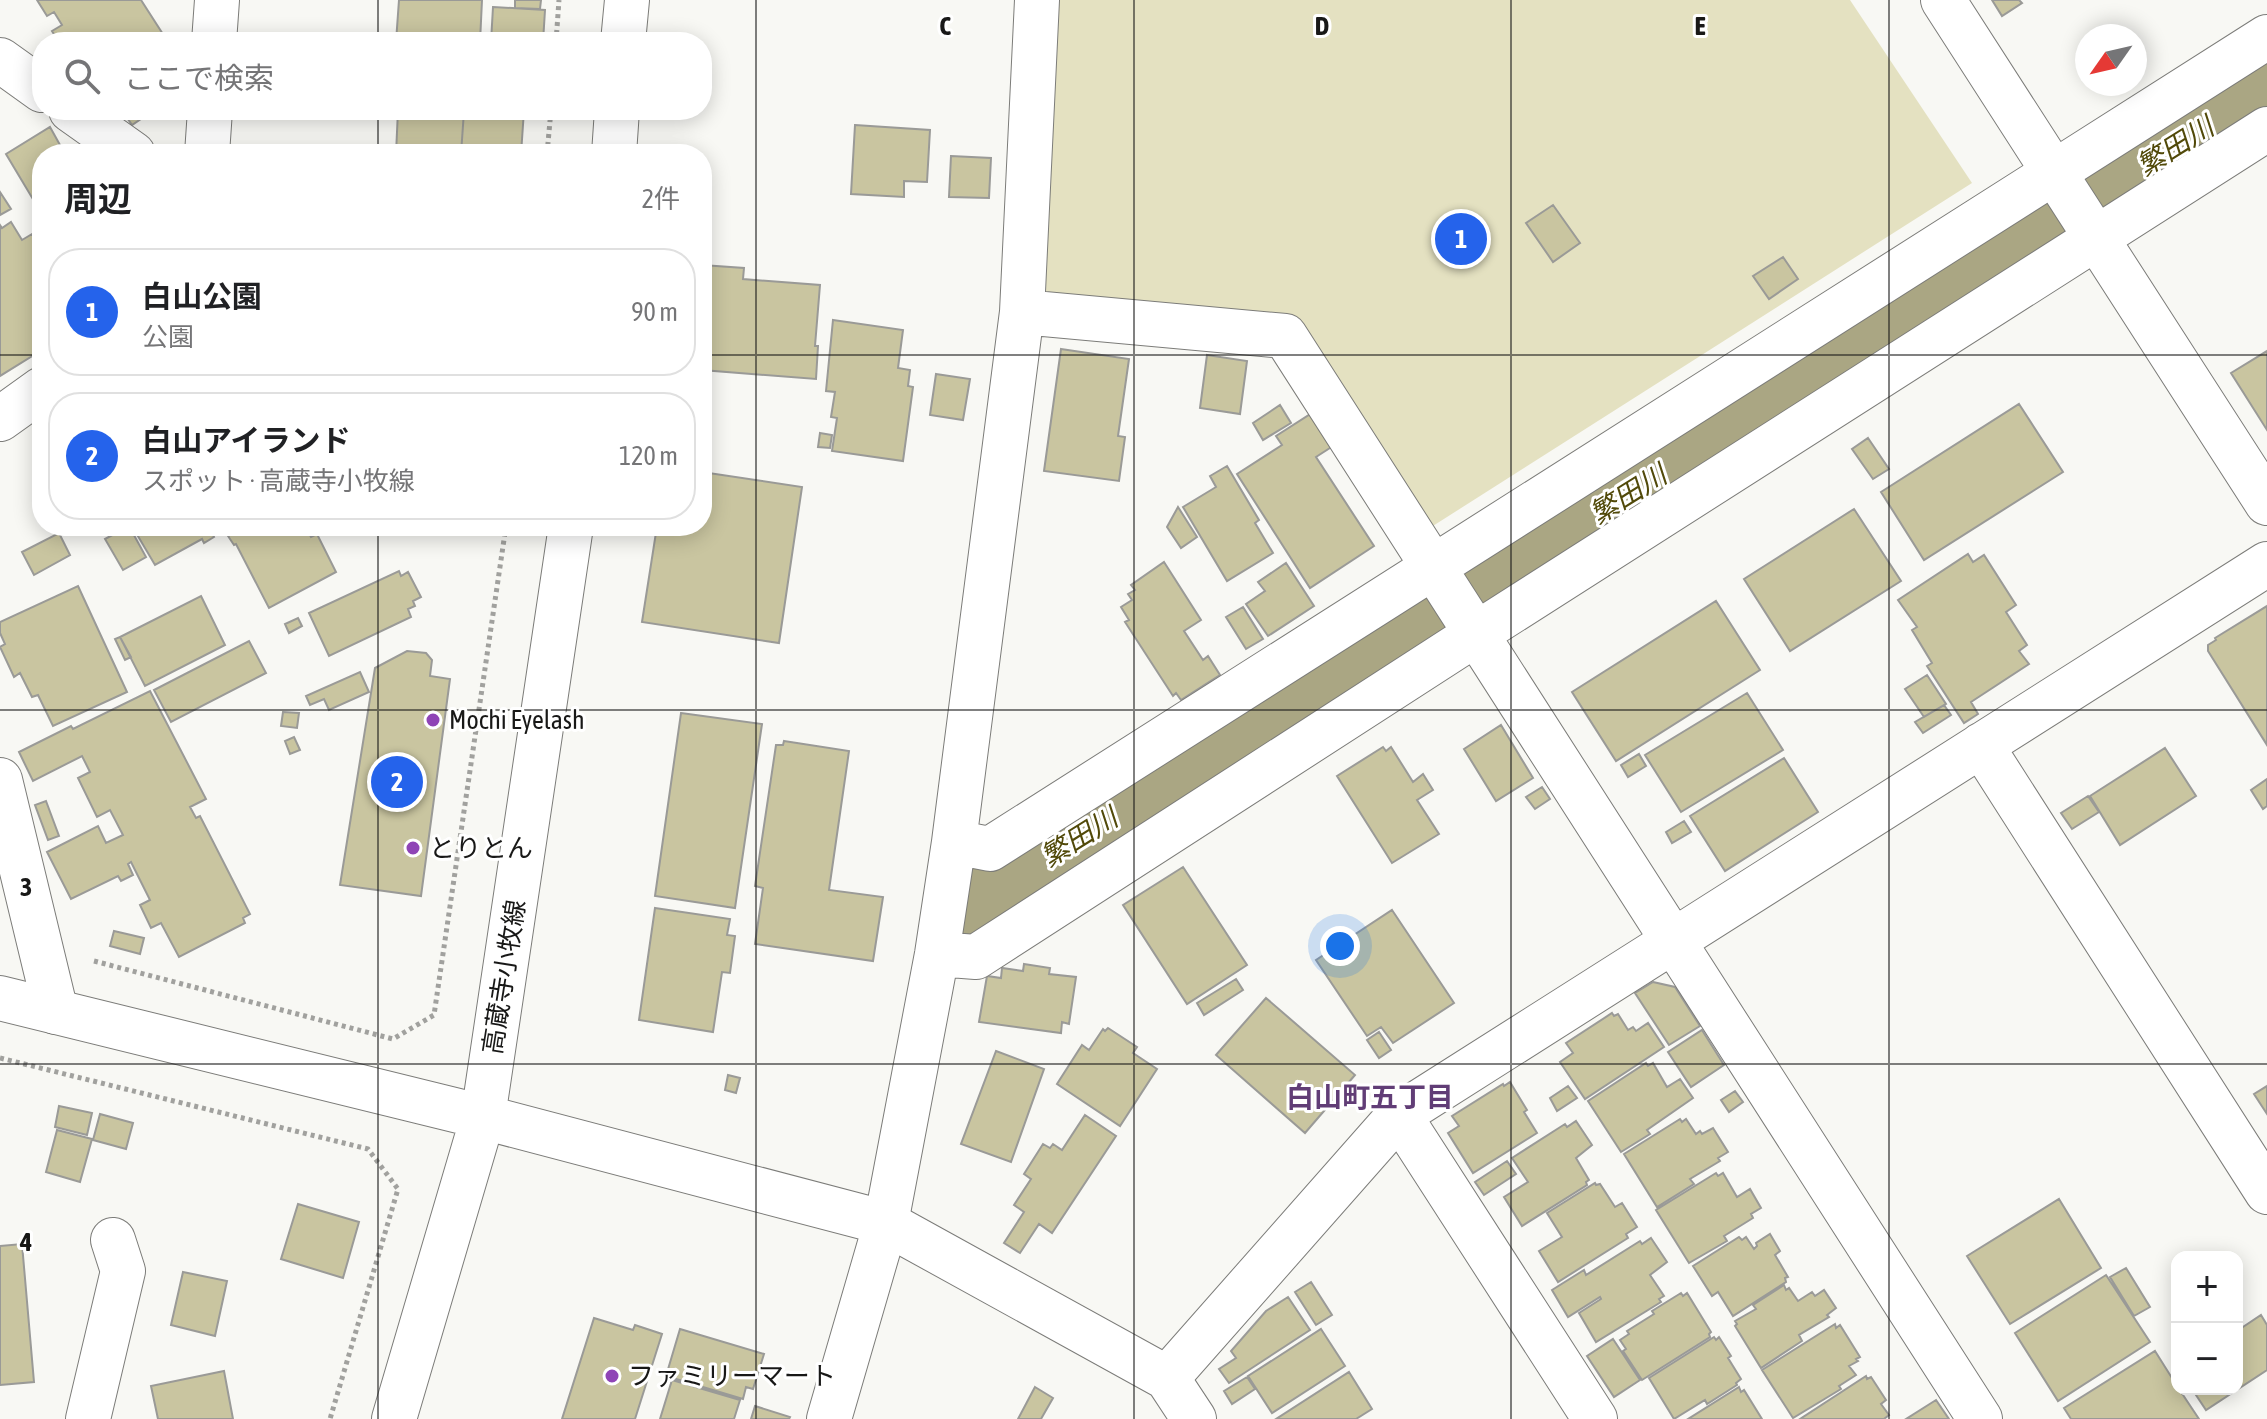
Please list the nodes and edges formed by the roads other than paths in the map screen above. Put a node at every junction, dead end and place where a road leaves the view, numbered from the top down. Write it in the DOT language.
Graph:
graph roads {
  1 [pos="217,0"];
  2 [pos="627,0"];
  3 [pos="1037,0"];
  4 [pos="1943,0"];
  5 [pos="215,32"];
  6 [pos="624,32"];
  7 [pos="2267,37"];
  8 [pos="0,60"];
  9 [pos="32,83"];
  10 [pos="85,120"];
  11 [pos="209,120"];
  12 [pos="616,120"];
  13 [pos="2267,129"];
  14 [pos="119,144"];
  15 [pos="208,144"];
  16 [pos="615,144"];
  17 [pos="2055,173"];
  18 [pos="2096,237"];
  19 [pos="1022,312"];
  20 [pos="32,396"];
  21 [pos="0,419"];
  22 [pos="2267,503"];
  23 [pos="570,536"];
  24 [pos="2267,564"];
  25 [pos="1433,566"];
  26 [pos="1476,634"];
  27 [pos="1981,745"];
  28 [pos="0,780"];
  29 [pos="954,842"];
  30 [pos="1674,941"];
  31 [pos="937,954"];
  32 [pos="0,998"];
  33 [pos="56,1012"];
  34 [pos="1399,1115"];
  35 [pos="483,1117"];
  36 [pos="2267,1192"];
  37 [pos="886,1223"];
  38 [pos="113,1240"];
  39 [pos="1167,1378"];
  40 [pos="88,1419"];
  41 [pos="394,1419"];
  42 [pos="829,1419"];
  43 [pos="1194,1419"];
  44 [pos="1595,1419"];
  45 [pos="1980,1419"];
  1 -- 5 [label="street"];
  2 -- 6 [label="street"];
  3 -- 19 [label="street"];
  4 -- 17 [label="street"];
  7 -- 17 [label="street"];
  8 -- 9 [label="street"];
  10 -- 14 [label="street"];
  11 -- 15 [label="street"];
  12 -- 16 [label="street"];
  13 -- 18 [label="street"];
  17 -- 18 [label="street"];
  17 -- 25 [label="street"];
  18 -- 22 [label="street"];
  18 -- 26 [label="street"];
  19 -- 25 [label="street"];
  19 -- 29 [label="street"];
  20 -- 21 [label="street"];
  23 -- 35 [label="street, 高蔵寺小牧線"];
  24 -- 27 [label="street"];
  25 -- 26 [label="street"];
  25 -- 29 [label="street"];
  26 -- 30 [label="street"];
  26 -- 31 [label="street"];
  27 -- 30 [label="street"];
  27 -- 36 [label="street"];
  28 -- 33 [label="street"];
  29 -- 31 [label="street"];
  30 -- 34 [label="street"];
  30 -- 45 [label="street"];
  31 -- 37 [label="street"];
  32 -- 33 [label="street"];
  33 -- 35 [label="street"];
  34 -- 39 [label="street"];
  34 -- 44 [label="street"];
  35 -- 37 [label="street"];
  35 -- 41 [label="street, 高蔵寺小牧線"];
  37 -- 39 [label="street"];
  37 -- 42 [label="street"];
  38 -- 40 [label="street"];
  39 -- 43 [label="street"];
}
